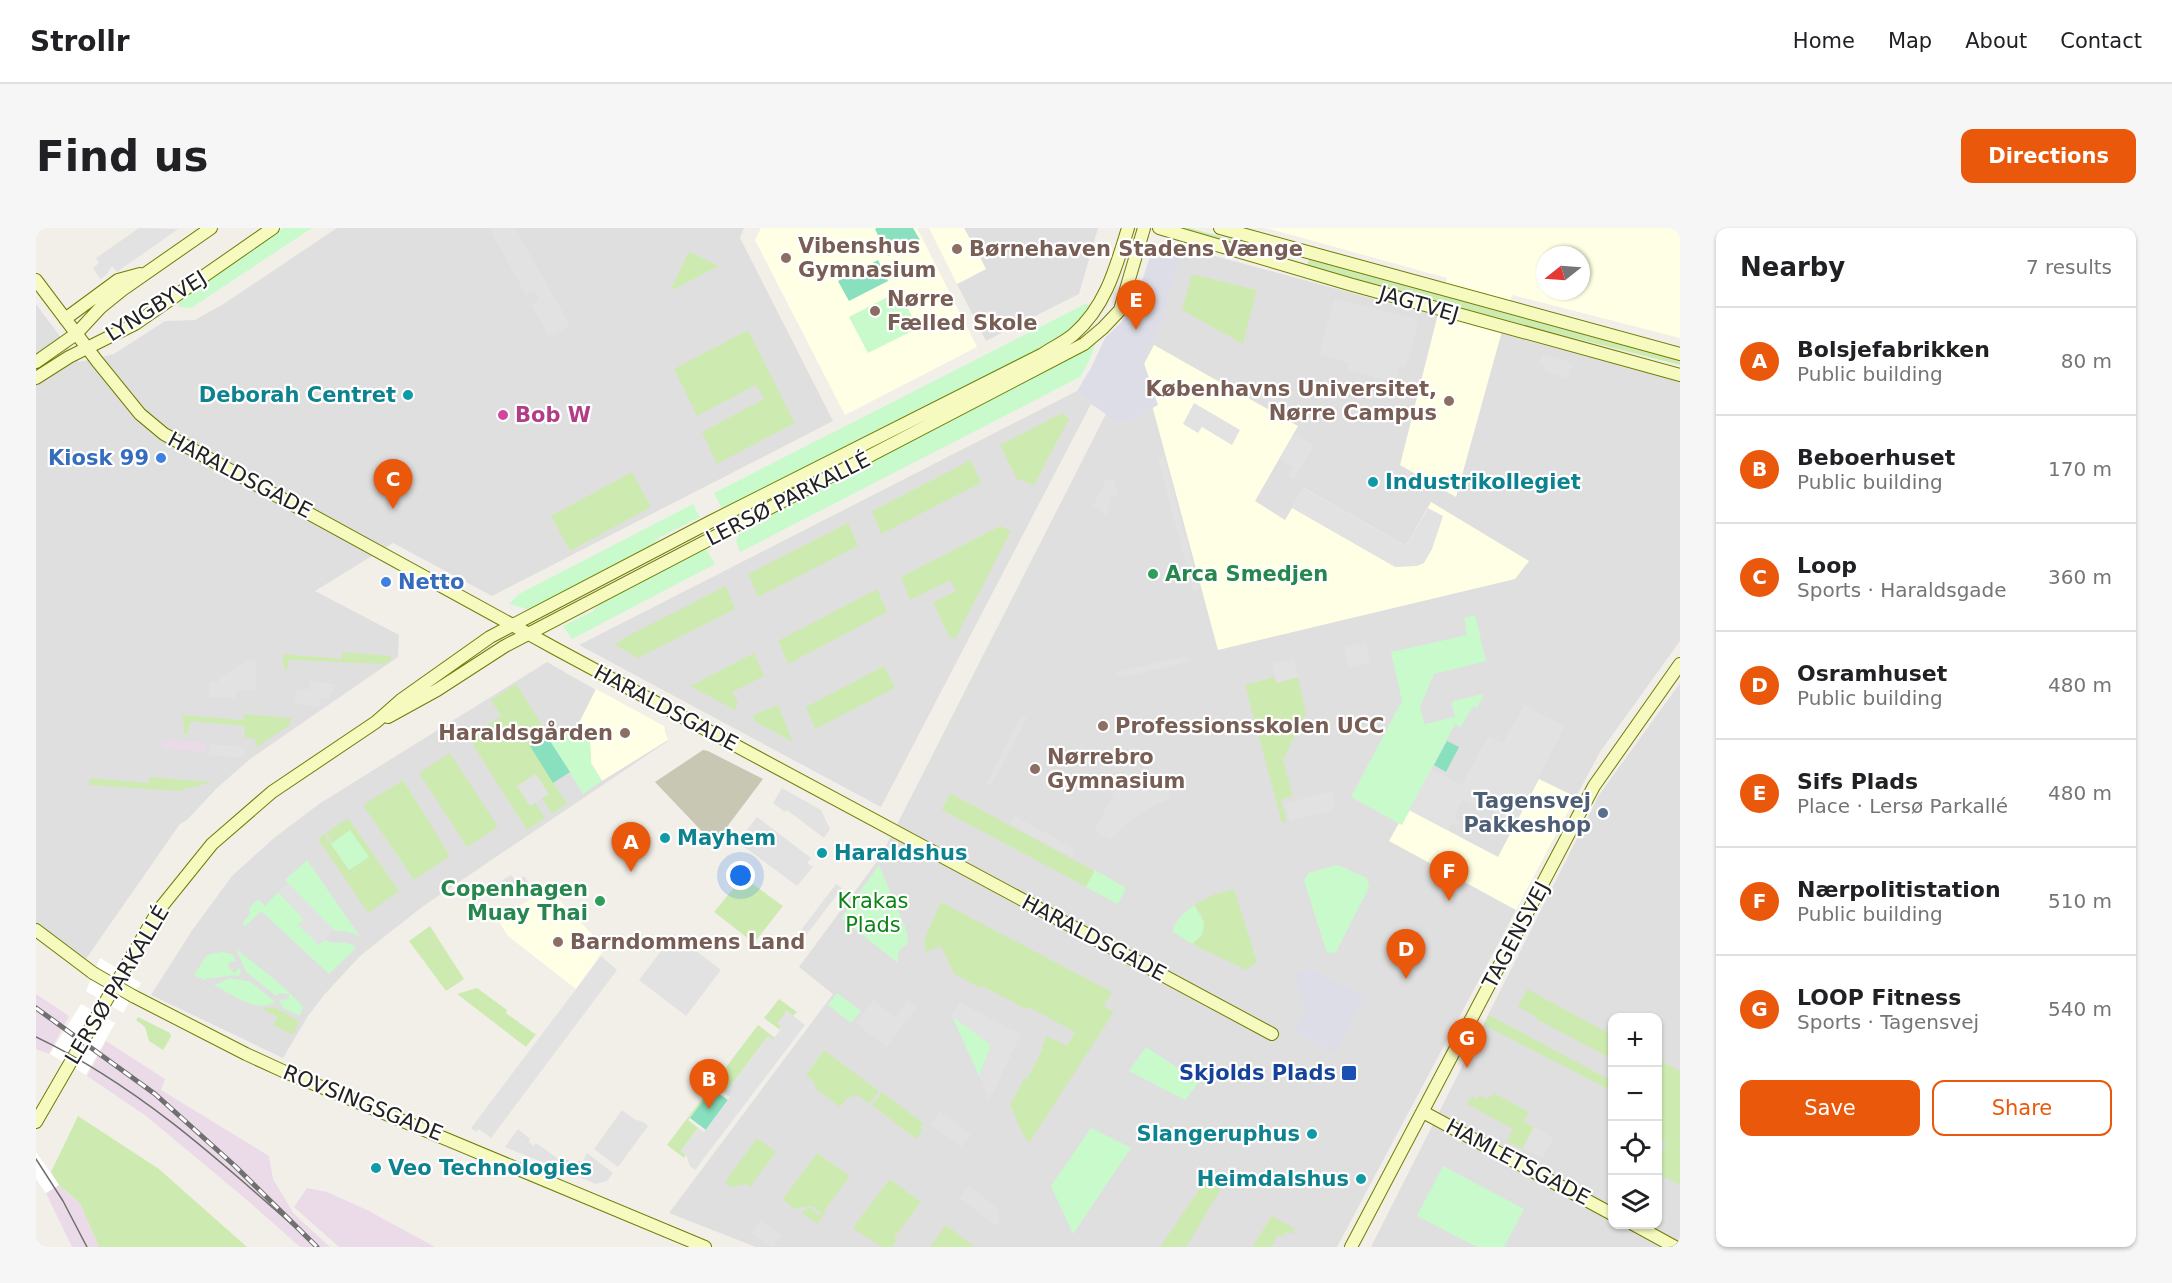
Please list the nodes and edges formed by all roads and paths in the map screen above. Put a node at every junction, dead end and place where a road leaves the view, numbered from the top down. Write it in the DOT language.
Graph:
graph roads {
  1 [pos="211,228"];
  2 [pos="273,228"];
  3 [pos="1128,228"];
  4 [pos="1144,228"];
  5 [pos="1159,228"];
  6 [pos="1220,228"];
  7 [pos="147,272"];
  8 [pos="36,280"];
  9 [pos="65,319"];
  10 [pos="76,334"];
  11 [pos="87,348"];
  12 [pos="1680,354"];
  13 [pos="36,362"];
  14 [pos="1680,375"];
  15 [pos="36,378"];
  16 [pos="513,625"];
  17 [pos="529,634"];
  18 [pos="1680,664"];
  19 [pos="376,722"];
  20 [pos="36,930"];
  21 [pos="1272,1034"];
  22 [pos="1423,1112"];
  23 [pos="36,1122"];
  24 [pos="1608,1212"];
  25 [pos="1642,1229"];
  26 [pos="705,1247"];
  27 [pos="1351,1247"];
  28 [pos="1675,1247"];
  1 -- 7 [label="street, LYNGBYVEJ"];
  2 -- 11 [label="street, LYNGBYVEJ"];
  3 -- 16 [label="street, LERSØ PARKALLÉ"];
  4 -- 17 [label="street, LERSØ PARKALLÉ"];
  5 -- 14 [label="street, JAGTVEJ"];
  6 -- 12 [label="street, JAGTVEJ"];
  7 -- 9 [label="street"];
  7 -- 10 [label="street, LYNGBYVEJ"];
  8 -- 9 [label="street, HARALDSGADE"];
  9 -- 10 [label="street, HARALDSGADE"];
  10 -- 11 [label="street, HARALDSGADE"];
  10 -- 13 [label="street, LYNGBYVEJ"];
  11 -- 15 [label="street, LYNGBYVEJ"];
  11 -- 16 [label="street, HARALDSGADE"];
  16 -- 17 [label="street, HARALDSGADE"];
  16 -- 19 [label="street, LERSØ PARKALLÉ"];
  17 -- 19 [label="street, LERSØ PARKALLÉ"];
  17 -- 21 [label="street, HARALDSGADE"];
  18 -- 22 [label="street, TAGENSVEJ"];
  19 -- 23 [label="street, LERSØ PARKALLÉ"];
  20 -- 26 [label="street, ROVSINGSGADE, bridge"];
  22 -- 24 [label="street, HAMLETSGADE"];
  22 -- 27 [label="street, TAGENSVEJ"];
  25 -- 28 [label="street"];
}
